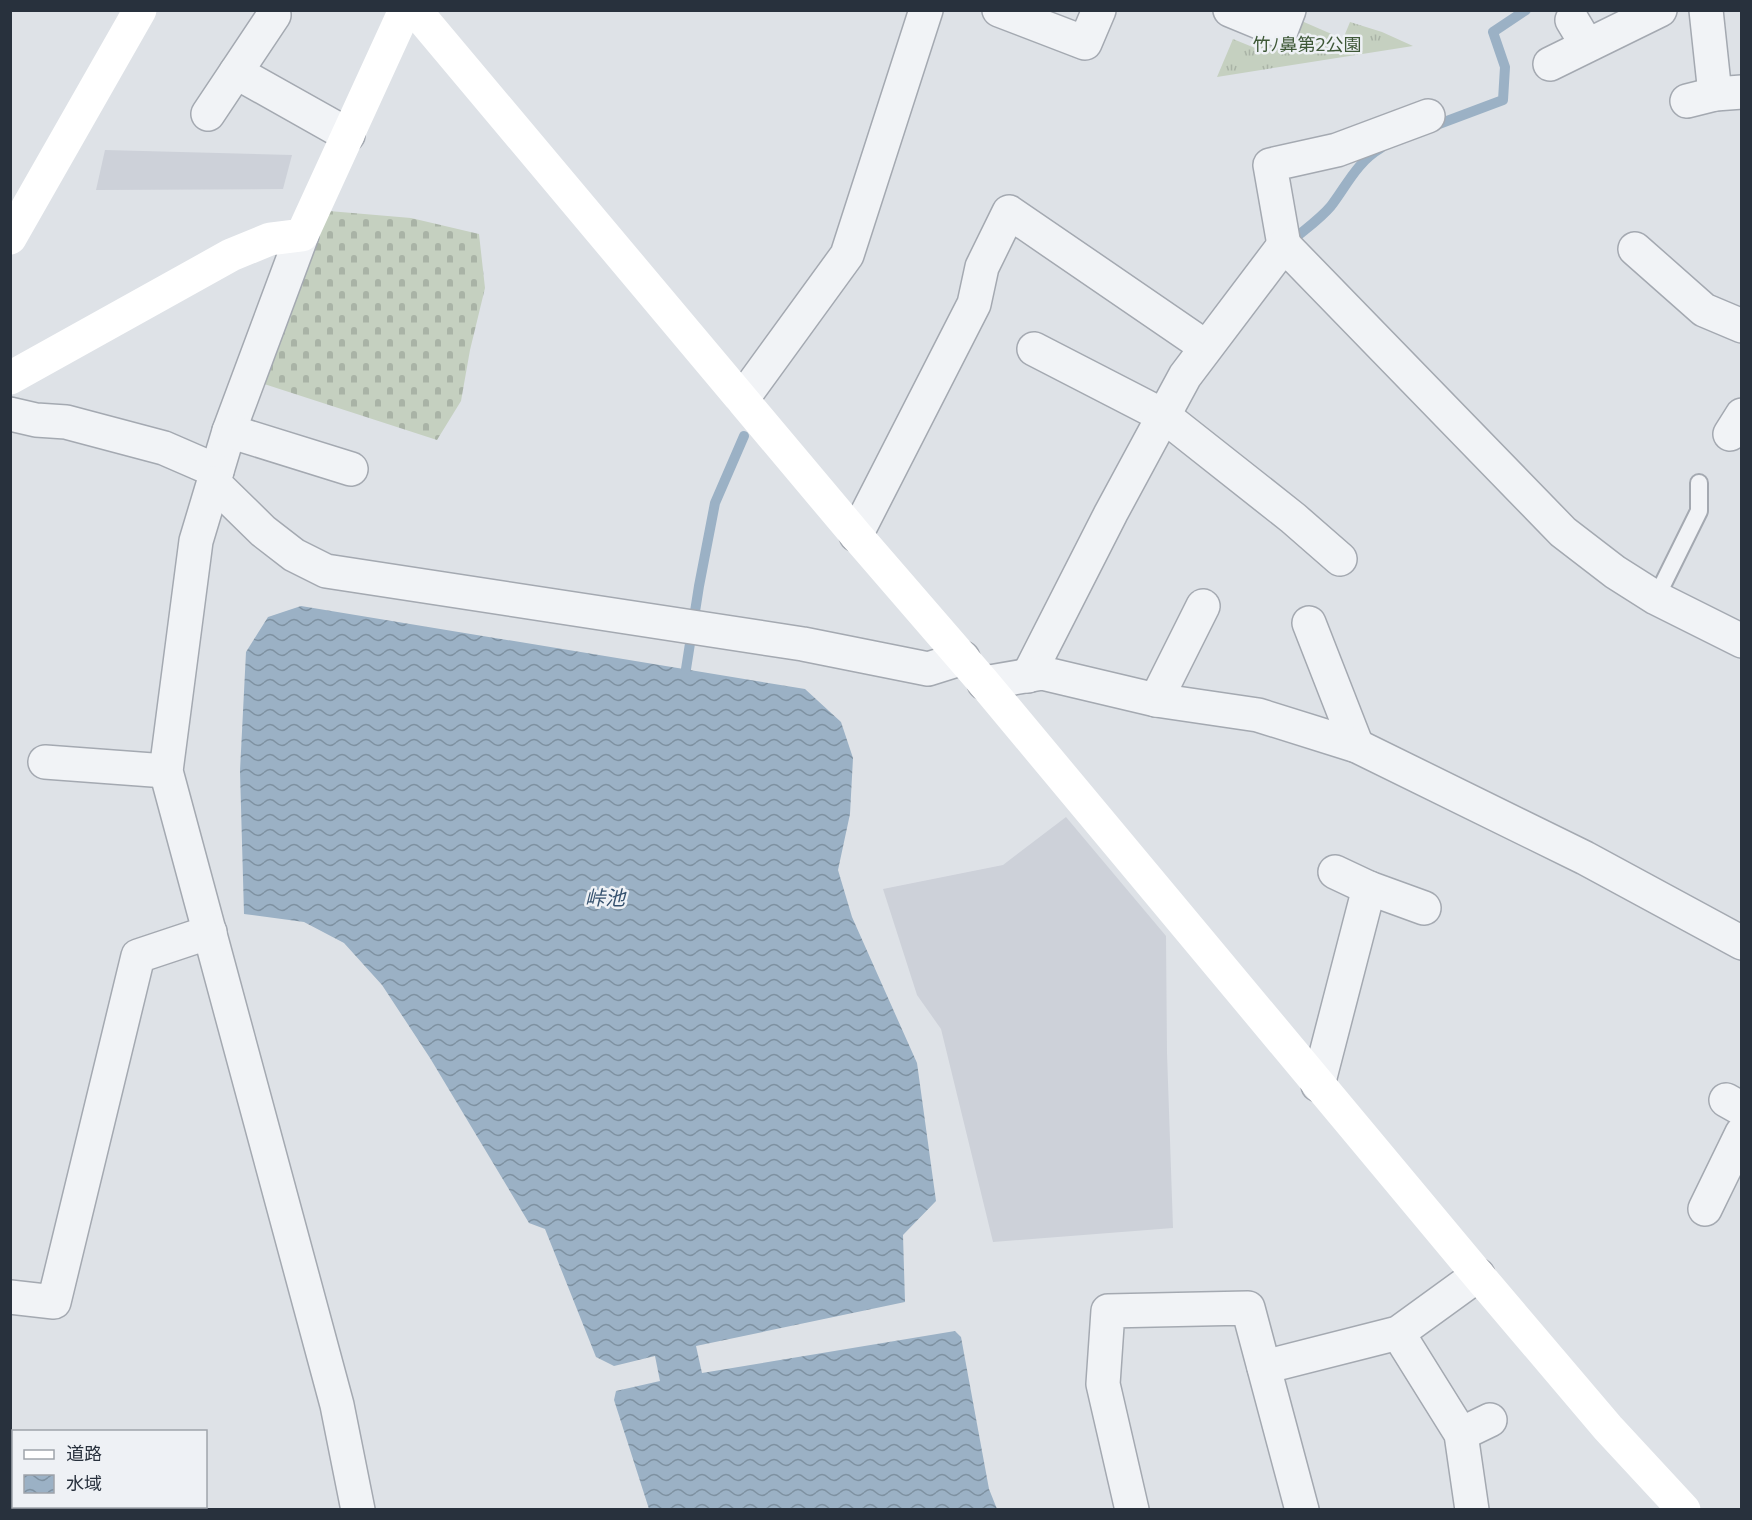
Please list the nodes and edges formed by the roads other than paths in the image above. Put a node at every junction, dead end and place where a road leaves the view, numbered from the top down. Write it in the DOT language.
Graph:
graph roads {
  1 [pos="140,10"];
  2 [pos="405,10"];
  3 [pos="415,10"];
  4 [pos="926,10"];
  5 [pos="999,10"];
  6 [pos="1099,10"];
  7 [pos="1230,10"];
  8 [pos="1288,10"];
  9 [pos="1660,10"];
  10 [pos="1706,10"];
  11 [pos="274,15"];
  12 [pos="1550,64"];
  13 [pos="236,72"];
  14 [pos="1715,96"];
  15 [pos="208,114"];
  16 [pos="1428,116"];
  17 [pos="348,135"];
  18 [pos="302,235"];
  19 [pos="10,238"];
  20 [pos="1284,244"];
  21 [pos="1635,249"];
  22 [pos="1742,326"];
  23 [pos="1206,347"];
  24 [pos="1034,349"];
  25 [pos="10,378"];
  26 [pos="743,398"];
  27 [pos="10,414"];
  28 [pos="1164,416"];
  29 [pos="229,431"];
  30 [pos="351,469"];
  31 [pos="215,477"];
  32 [pos="1699,483"];
  33 [pos="856,535"];
  34 [pos="1340,559"];
  35 [pos="1656,598"];
  36 [pos="1203,606"];
  37 [pos="1309,623"];
  38 [pos="1742,641"];
  39 [pos="963,658"];
  40 [pos="1028,676"];
  41 [pos="984,683"];
  42 [pos="1156,700"];
  43 [pos="1357,746"];
  44 [pos="45,762"];
  45 [pos="166,771"];
  46 [pos="1335,872"];
  47 [pos="1369,888"];
  48 [pos="1424,908"];
  49 [pos="210,932"];
  50 [pos="1742,943"];
  51 [pos="1318,1085"];
  52 [pos="1742,1133"];
  53 [pos="1705,1188"];
  54 [pos="1478,1275"];
  55 [pos="10,1297"];
  56 [pos="1398,1333"];
  57 [pos="1264,1367"];
  58 [pos="1490,1420"];
  59 [pos="1461,1434"];
  60 [pos="358,1509"];
  61 [pos="1132,1509"];
  62 [pos="1302,1509"];
  63 [pos="1472,1509"];
  64 [pos="1684,1509"];
  1 -- 19 [label="street"];
  2 -- 17 [label="street"];
  3 -- 26 [label="street"];
  4 -- 26 [label="street"];
  5 -- 6 [label="street"];
  7 -- 8 [label="street"];
  9 -- 12 [label="street"];
  10 -- 14 [label="street"];
  11 -- 13 [label="street"];
  13 -- 15 [label="street"];
  13 -- 17 [label="street"];
  16 -- 20 [label="street"];
  17 -- 18 [label="street"];
  18 -- 25 [label="street"];
  18 -- 29 [label="street"];
  20 -- 23 [label="street"];
  20 -- 35 [label="street"];
  21 -- 22 [label="street"];
  23 -- 28 [label="street"];
  23 -- 33 [label="street"];
  24 -- 28 [label="street"];
  26 -- 33 [label="street"];
  27 -- 31 [label="street"];
  28 -- 34 [label="street"];
  28 -- 40 [label="street"];
  29 -- 30 [label="street"];
  29 -- 31 [label="street"];
  31 -- 39 [label="street"];
  31 -- 45 [label="street"];
  32 -- 35 [label="lane"];
  33 -- 39 [label="street"];
  35 -- 38 [label="street"];
  36 -- 42 [label="street"];
  37 -- 43 [label="street"];
  39 -- 41 [label="street"];
  40 -- 41 [label="street"];
  40 -- 42 [label="street"];
  41 -- 51 [label="street"];
  42 -- 43 [label="street"];
  43 -- 50 [label="street"];
  44 -- 45 [label="street"];
  45 -- 49 [label="street"];
  46 -- 47 [label="street"];
  47 -- 48 [label="street"];
  47 -- 51 [label="street"];
  49 -- 55 [label="street"];
  49 -- 60 [label="street"];
  51 -- 54 [label="street"];
  52 -- 53 [label="street"];
  54 -- 56 [label="street"];
  54 -- 64 [label="street"];
  56 -- 57 [label="street"];
  56 -- 59 [label="street"];
  57 -- 61 [label="street"];
  57 -- 62 [label="street"];
  58 -- 59 [label="street"];
  59 -- 63 [label="street"];
}
